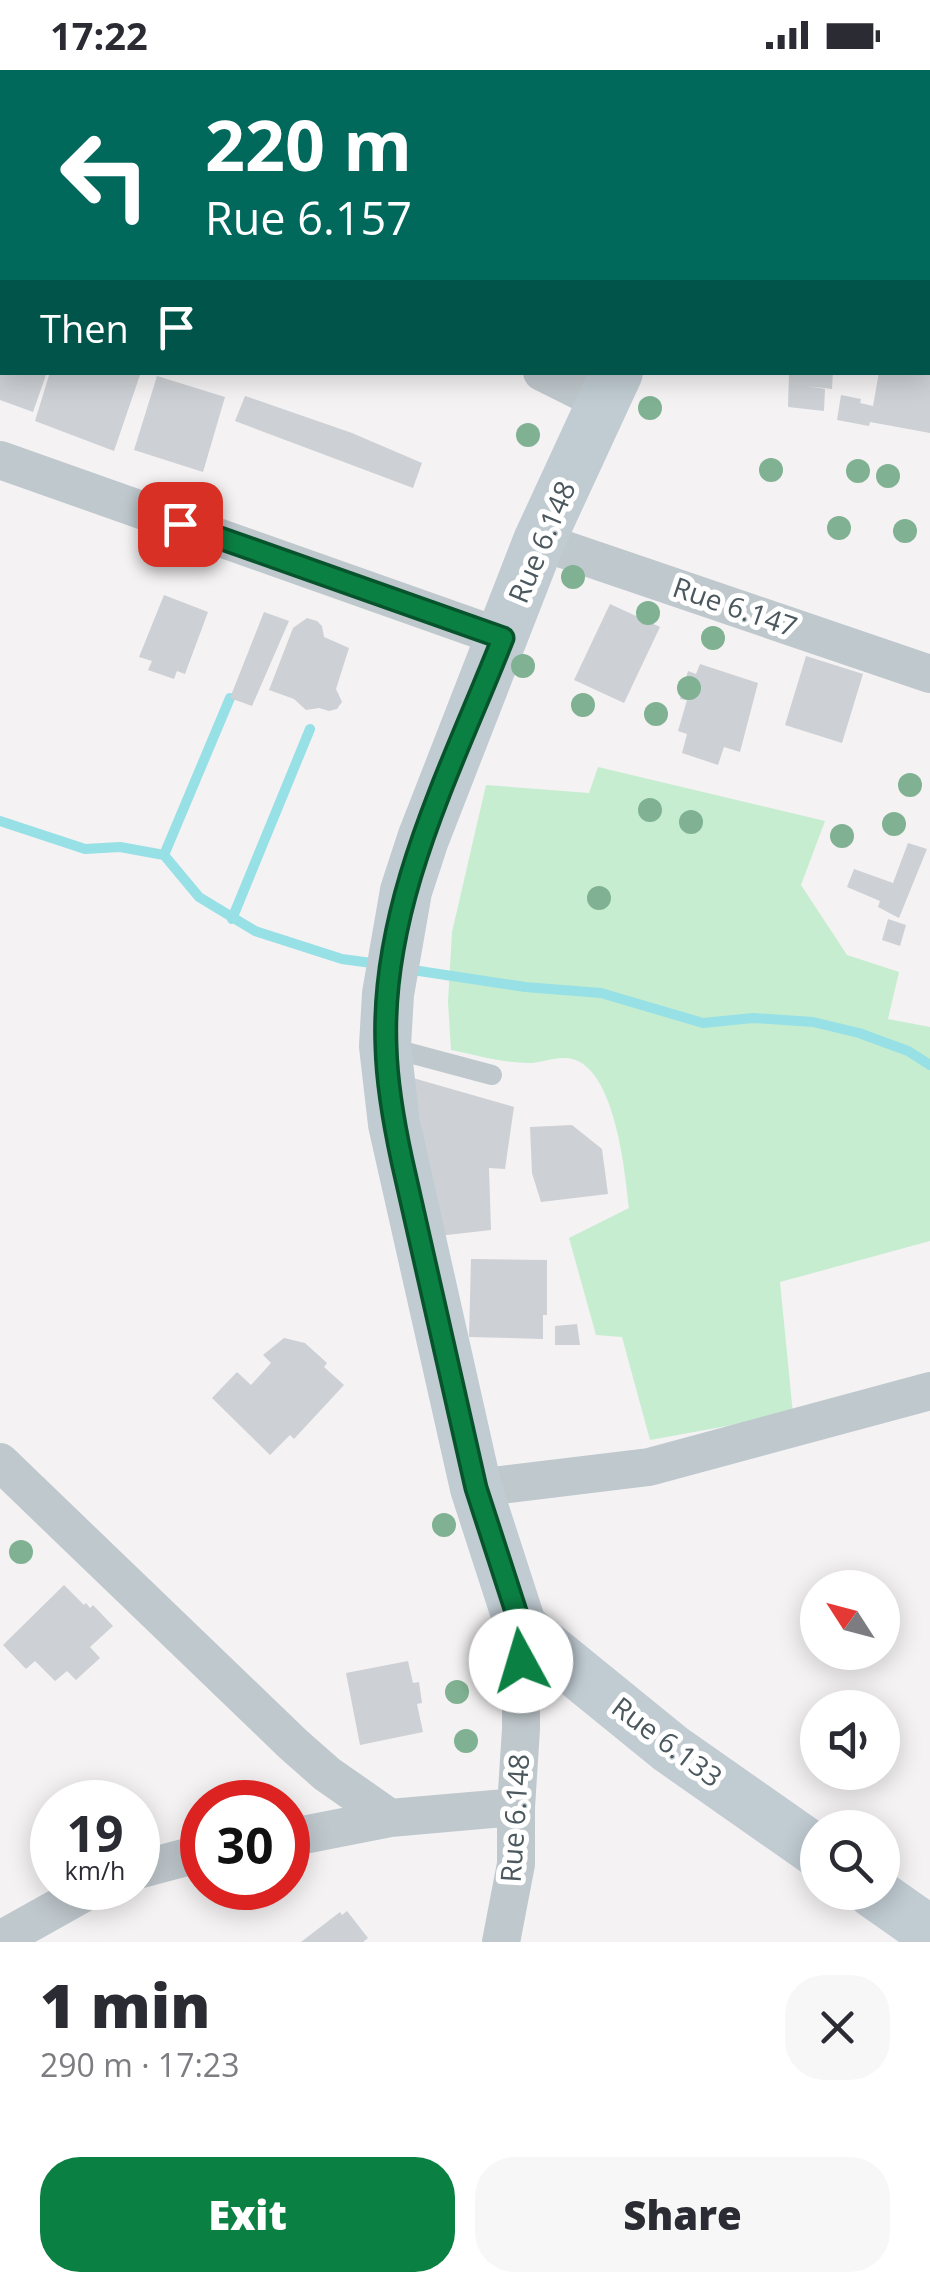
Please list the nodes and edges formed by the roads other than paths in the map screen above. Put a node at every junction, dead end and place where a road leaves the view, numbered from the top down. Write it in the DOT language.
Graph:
graph roads {
  1 [pos="555,375"];
  2 [pos="610,388"];
  3 [pos="0,460"];
  4 [pos="539,541"];
  5 [pos="503,638"];
  6 [pos="930,674"];
  7 [pos="386,1046"];
  8 [pos="492,1075"];
  9 [pos="930,1391"];
  10 [pos="0,1462"];
  11 [pos="476,1488"];
  12 [pos="521,1627"];
  13 [pos="516,1806"];
  14 [pos="390,1818"];
  15 [pos="310,1834"];
  16 [pos="800,1839"];
  17 [pos="54,1910"];
  18 [pos="899,1910"];
  19 [pos="930,1932"];
  20 [pos="0,1940"];
  21 [pos="501,1942"];
  1 -- 2 [label="street"];
  2 -- 4 [label="street, Rue 6.148"];
  3 -- 5 [label="street"];
  4 -- 5 [label="street, Rue 6.148"];
  4 -- 6 [label="street, Rue 6.147"];
  5 -- 7 [label="street, Rue 6.148"];
  7 -- 8 [label="lane"];
  7 -- 11 [label="street, Rue 6.148"];
  9 -- 11 [label="street"];
  10 -- 14 [label="street"];
  11 -- 12 [label="street, Rue 6.148"];
  12 -- 13 [label="street, Rue 6.148"];
  12 -- 16 [label="street, Rue 6.133"];
  13 -- 14 [label="street"];
  13 -- 21 [label="street, Rue 6.148"];
  14 -- 15 [label="street"];
  17 -- 20 [label="street"];
  18 -- 19 [label="street"];
}
